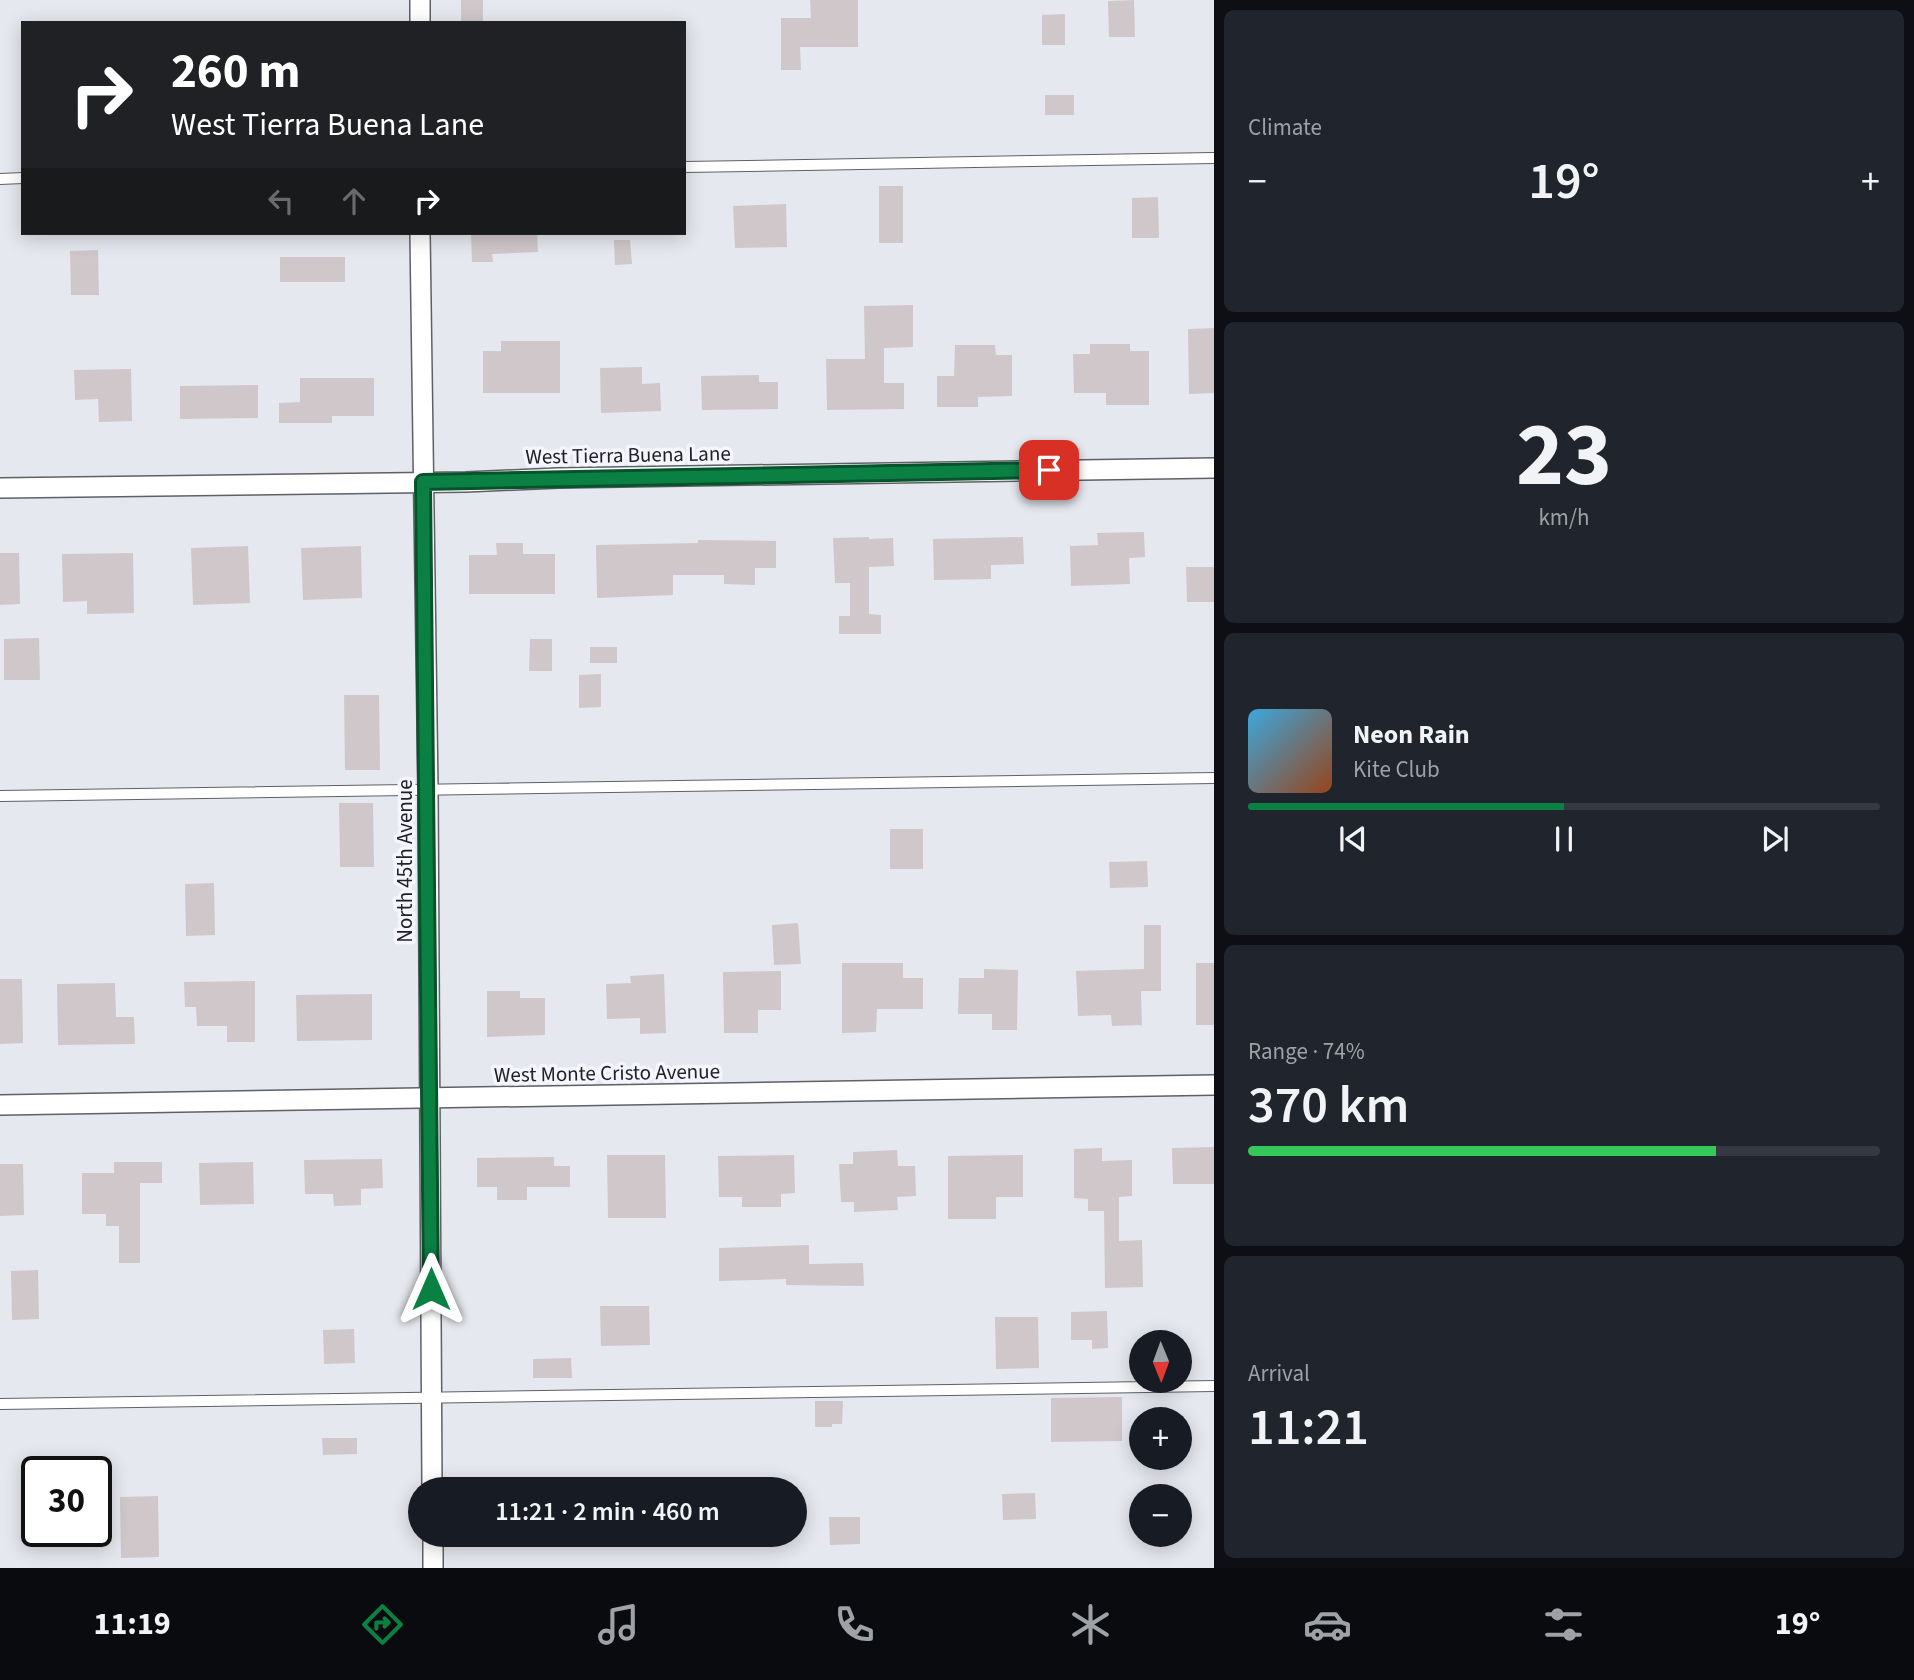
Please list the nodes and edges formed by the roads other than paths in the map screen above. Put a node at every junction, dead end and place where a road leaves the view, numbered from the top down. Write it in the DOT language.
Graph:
graph roads {
  1 [pos="420,0"];
  2 [pos="420,21"];
  3 [pos="1214,158"];
  4 [pos="686,167"];
  5 [pos="0,178"];
  6 [pos="21,178"];
  7 [pos="420,235"];
  8 [pos="1214,468"];
  9 [pos="423,482"];
  10 [pos="0,488"];
  11 [pos="1214,778"];
  12 [pos="428,789"];
  13 [pos="0,796"];
  14 [pos="1214,1085"];
  15 [pos="429,1099"];
  16 [pos="0,1105"];
  17 [pos="1214,1386"];
  18 [pos="432,1398"];
  19 [pos="0,1404"];
  20 [pos="432,1477"];
  21 [pos="433,1547"];
  22 [pos="433,1568"];
  1 -- 2 [label="street"];
  3 -- 4 [label="lane"];
  5 -- 6 [label="lane"];
  7 -- 9 [label="street, North 45th Avenue"];
  8 -- 9 [label="street, West Tierra Buena Lane"];
  9 -- 10 [label="street, West Tierra Buena Lane"];
  9 -- 12 [label="street, North 45th Avenue"];
  11 -- 12 [label="lane"];
  12 -- 13 [label="lane"];
  12 -- 15 [label="street, North 45th Avenue"];
  14 -- 15 [label="street, West Monte Cristo Avenue"];
  15 -- 16 [label="street, West Monte Cristo Avenue"];
  15 -- 18 [label="street, North 45th Avenue"];
  17 -- 18 [label="lane"];
  18 -- 19 [label="lane"];
  18 -- 20 [label="street, North 45th Avenue"];
  21 -- 22 [label="street"];
}
